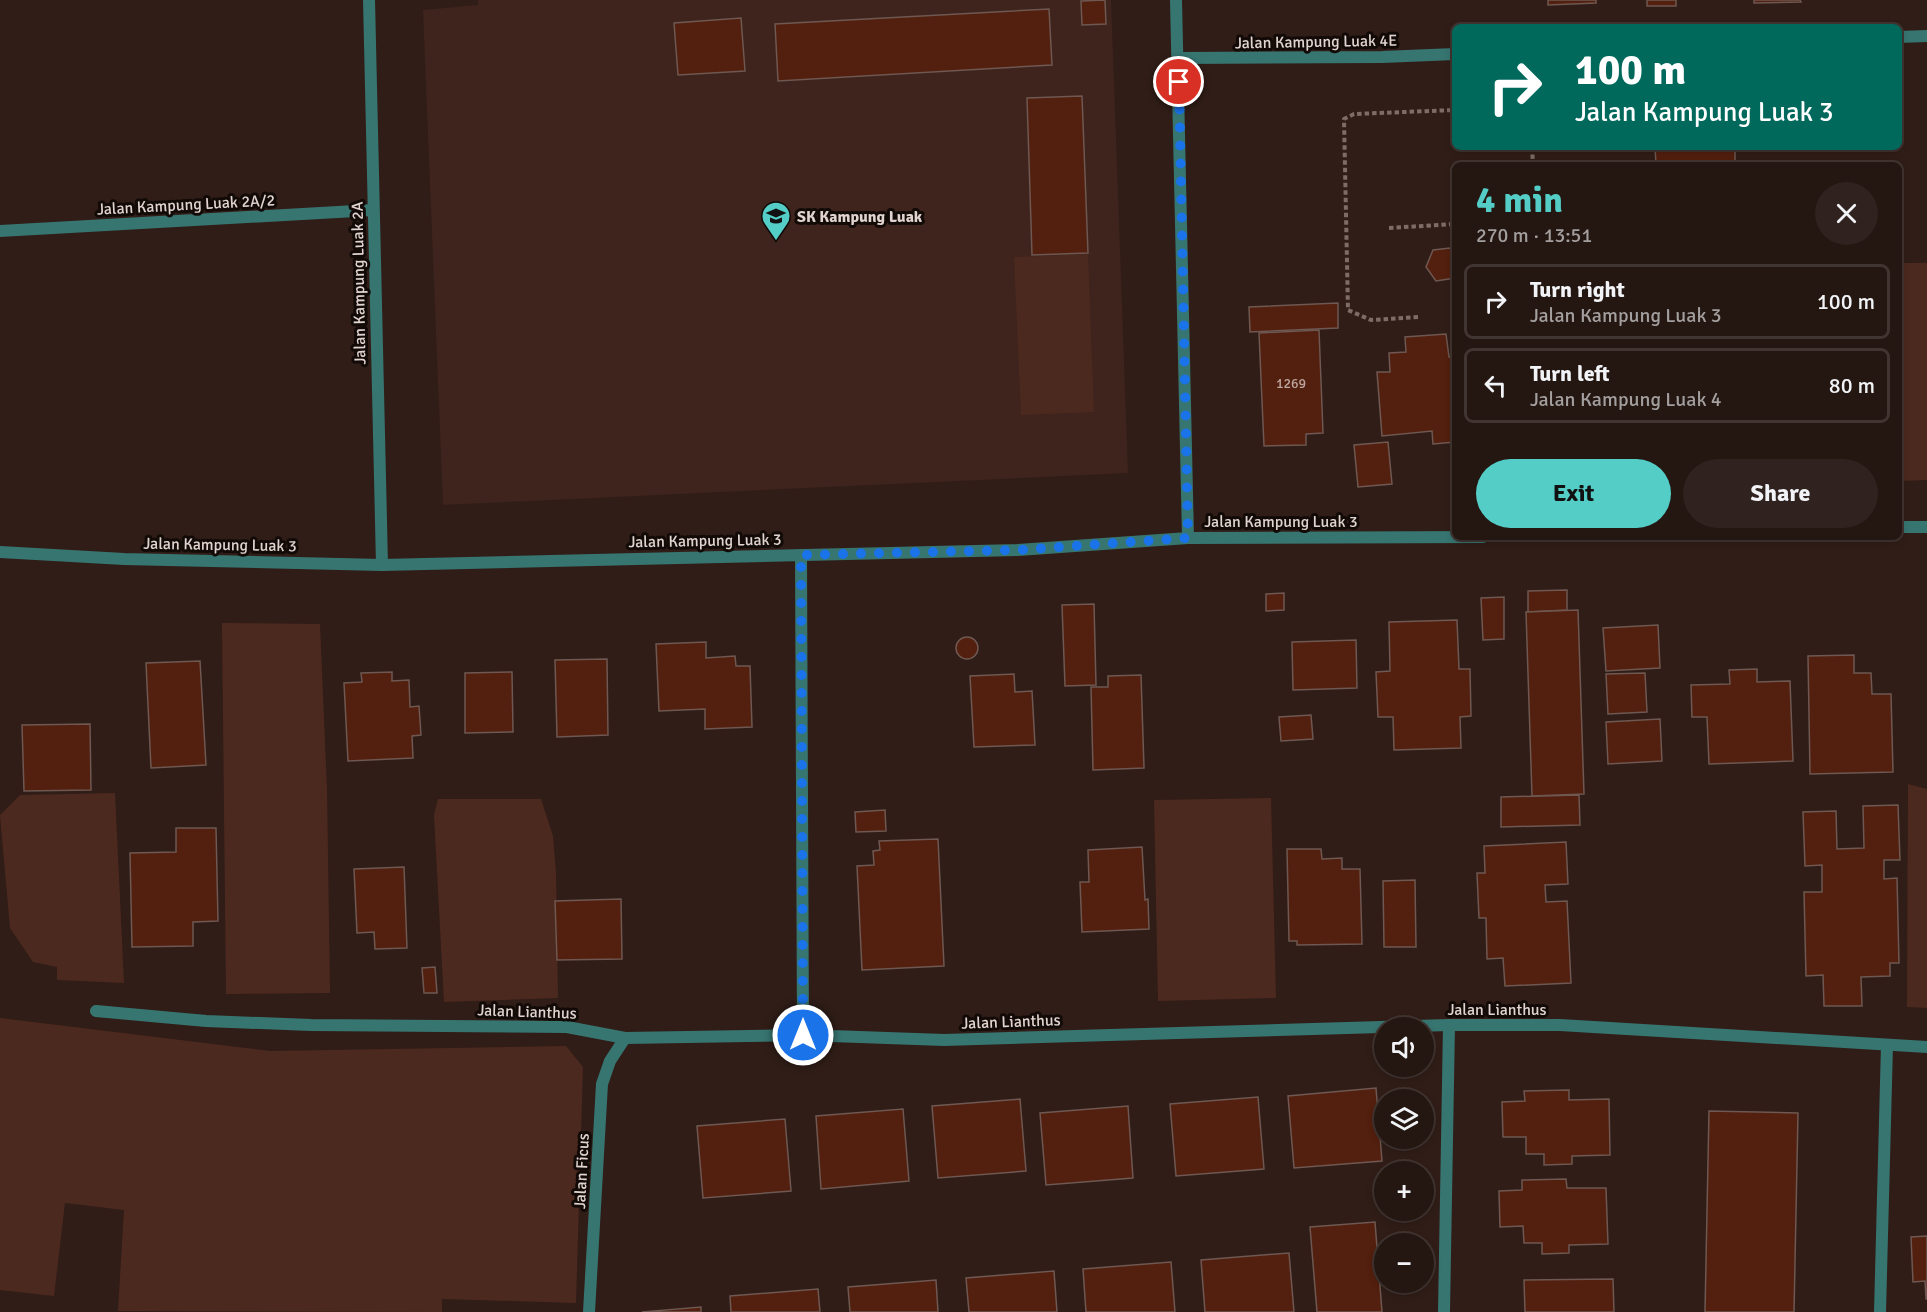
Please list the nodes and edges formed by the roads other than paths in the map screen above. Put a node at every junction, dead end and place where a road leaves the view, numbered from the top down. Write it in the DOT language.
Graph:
graph roads {
  1 [pos="369,0"];
  2 [pos="1176,0"];
  3 [pos="1927,36"];
  4 [pos="1902,37"];
  5 [pos="1452,54"];
  6 [pos="1178,58"];
  7 [pos="373,210"];
  8 [pos="0,231"];
  9 [pos="1927,527"];
  10 [pos="1902,528"];
  11 [pos="1452,537"];
  12 [pos="1188,538"];
  13 [pos="0,552"];
  14 [pos="801,555"];
  15 [pos="382,565"];
  16 [pos="96,1011"];
  17 [pos="1449,1025"];
  18 [pos="803,1035"];
  19 [pos="625,1038"];
  20 [pos="1887,1045"];
  21 [pos="1927,1047"];
  22 [pos="589,1312"];
  23 [pos="1444,1312"];
  24 [pos="1880,1312"];
  1 -- 7 [label="street, Jalan Kampung Luak 2A"];
  2 -- 6 [label="street"];
  3 -- 4 [label="street"];
  5 -- 6 [label="street, Jalan Kampung Luak 4E"];
  6 -- 12 [label="street"];
  7 -- 8 [label="street, Jalan Kampung Luak 2A/2"];
  7 -- 15 [label="street, Jalan Kampung Luak 2A"];
  9 -- 10 [label="street"];
  11 -- 12 [label="street, Jalan Kampung Luak 3"];
  12 -- 14 [label="street, Jalan Kampung Luak 3"];
  13 -- 15 [label="street, Jalan Kampung Luak 3"];
  14 -- 15 [label="street, Jalan Kampung Luak 3"];
  14 -- 18 [label="street"];
  16 -- 19 [label="street, Jalan Lianthus"];
  17 -- 18 [label="street, Jalan Lianthus"];
  17 -- 20 [label="street, Jalan Lianthus"];
  17 -- 23 [label="street"];
  18 -- 19 [label="street, Jalan Lianthus"];
  19 -- 22 [label="street, Jalan Ficus"];
  20 -- 21 [label="street, Jalan Lianthus"];
  20 -- 24 [label="street"];
}
